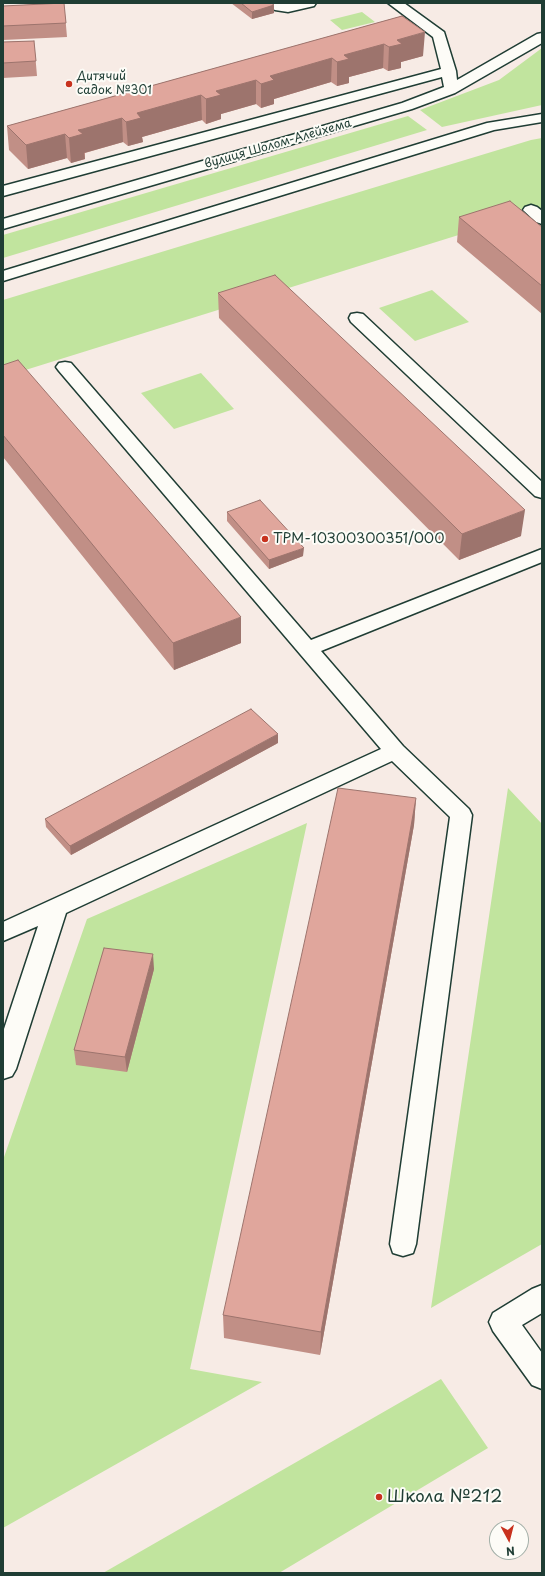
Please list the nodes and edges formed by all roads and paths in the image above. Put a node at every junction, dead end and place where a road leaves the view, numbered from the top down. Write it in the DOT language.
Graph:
graph roads {
  1 [pos="272,3"];
  2 [pos="309,3"];
  3 [pos="395,3"];
  4 [pos="542,37"];
  5 [pos="449,71"];
  6 [pos="450,90"];
  7 [pos="542,118"];
  8 [pos="3,191"];
  9 [pos="3,224"];
  10 [pos="3,276"];
  11 [pos="357,318"];
  12 [pos="65,367"];
  13 [pos="542,492"];
  14 [pos="542,555"];
  15 [pos="307,649"];
  16 [pos="395,750"];
  17 [pos="56,908"];
  18 [pos="3,932"];
  19 [pos="3,1069"];
  20 [pos="403,1244"];
  21 [pos="542,1298"];
  22 [pos="542,1376"];
  1 -- 2 [label="street"];
  3 -- 5 [label="street"];
  4 -- 6 [label="street, вулиця Шолом-Алейхема"];
  5 -- 6 [label="street"];
  5 -- 8 [label="street"];
  6 -- 9 [label="street, вулиця Шолом-Алейхема"];
  7 -- 10 [label="street"];
  11 -- 13 [label="street"];
  12 -- 15 [label="street"];
  14 -- 15 [label="street"];
  15 -- 16 [label="street"];
  16 -- 17 [label="street"];
  16 -- 20 [label="street"];
  17 -- 18 [label="street"];
  17 -- 19 [label="street"];
  21 -- 22 [label="street"];
}
